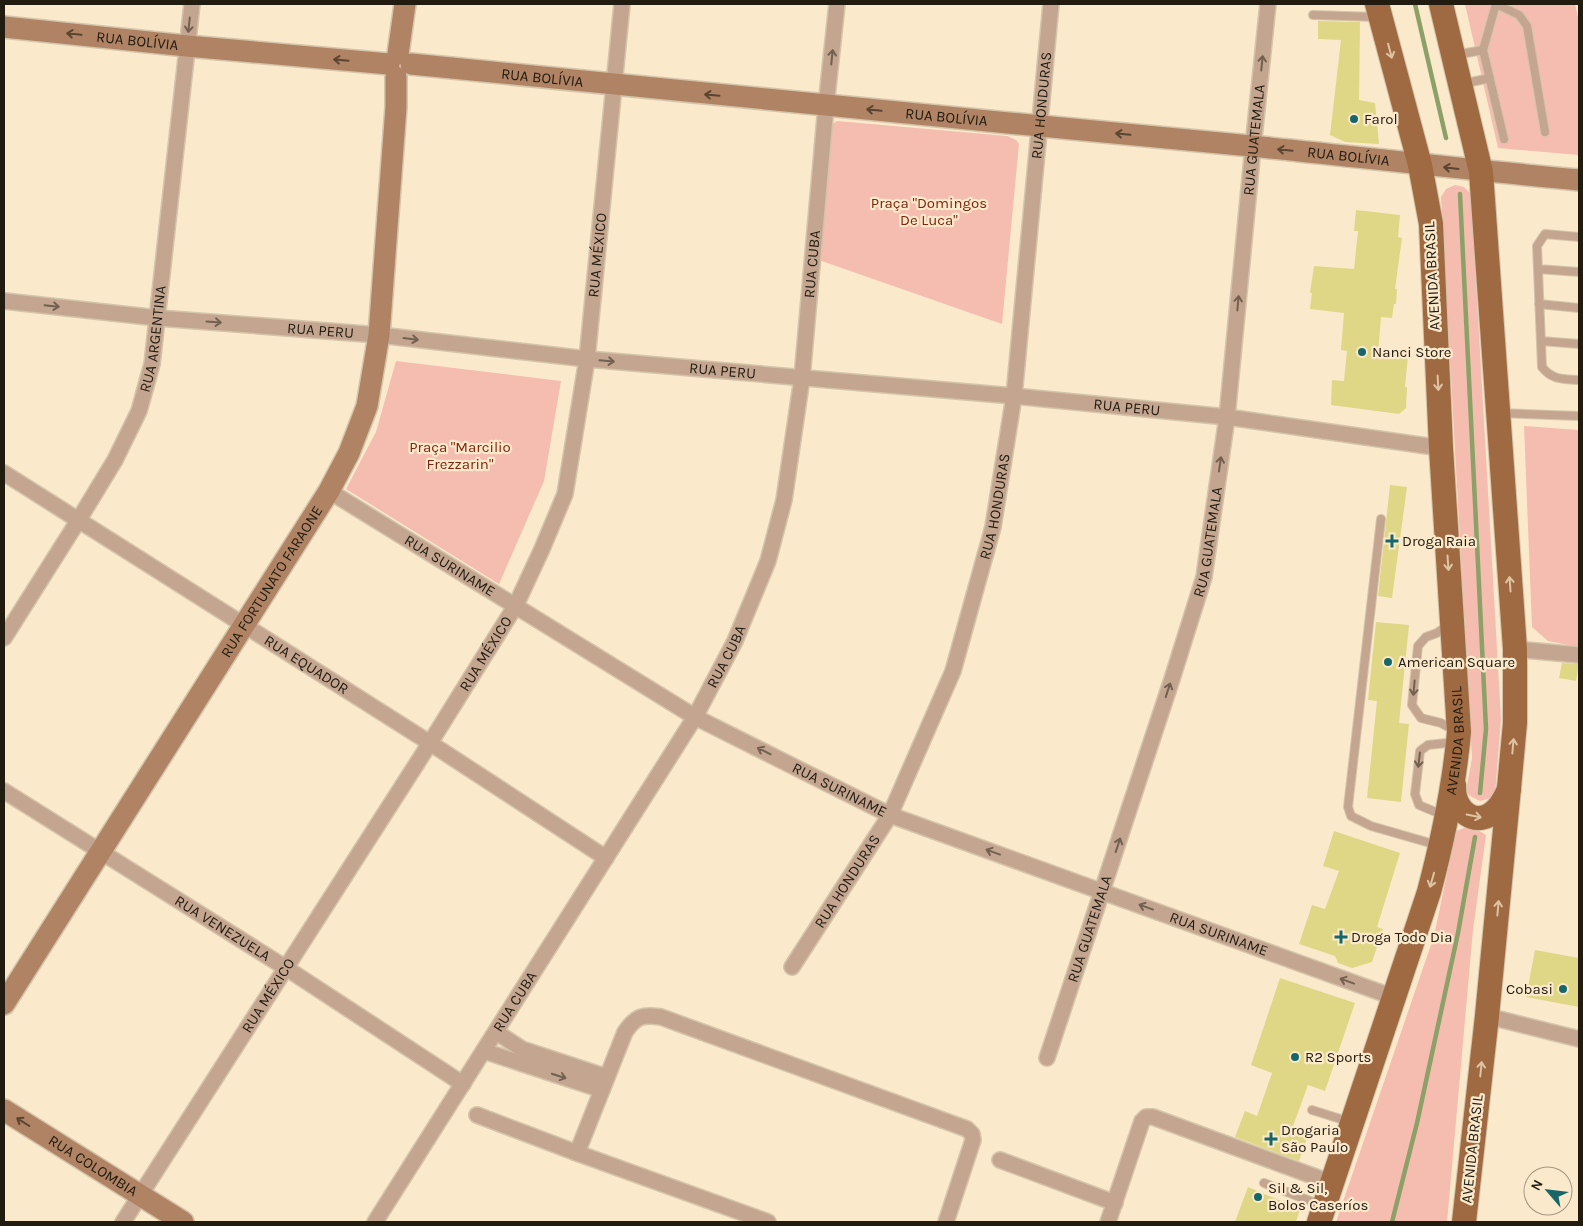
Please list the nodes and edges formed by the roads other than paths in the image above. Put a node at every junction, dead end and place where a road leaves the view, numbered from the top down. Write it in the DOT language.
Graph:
graph roads {
  1 [pos="192,4"];
  2 [pos="405,4"];
  3 [pos="622,4"];
  4 [pos="837,4"];
  5 [pos="1050,4"];
  6 [pos="1268,4"];
  7 [pos="1441,4"];
  8 [pos="1496,4"];
  9 [pos="1379,10"];
  10 [pos="1313,15"];
  11 [pos="4,27"];
  12 [pos="187,46"];
  13 [pos="1483,50"];
  14 [pos="1453,55"];
  15 [pos="400,65"];
  16 [pos="1490,78"];
  17 [pos="1460,85"];
  18 [pos="614,86"];
  19 [pos="826,106"];
  20 [pos="1040,126"];
  21 [pos="1545,132"];
  22 [pos="1504,139"];
  23 [pos="1253,147"];
  24 [pos="1420,165"];
  25 [pos="1481,172"];
  26 [pos="1579,180"];
  27 [pos="1579,236"];
  28 [pos="1538,269"];
  29 [pos="1579,272"];
  30 [pos="4,301"];
  31 [pos="1539,304"];
  32 [pos="1579,308"];
  33 [pos="158,318"];
  34 [pos="379,336"];
  35 [pos="1541,341"];
  36 [pos="1579,344"];
  37 [pos="587,359"];
  38 [pos="802,378"];
  39 [pos="1579,380"];
  40 [pos="1014,396"];
  41 [pos="1498,412"];
  42 [pos="1579,416"];
  43 [pos="1227,417"];
  44 [pos="1441,448"];
  45 [pos="4,473"];
  46 [pos="329,491"];
  47 [pos="1381,519"];
  48 [pos="78,521"];
  49 [pos="516,605"];
  50 [pos="1452,622"];
  51 [pos="244,626"];
  52 [pos="4,638"];
  53 [pos="1515,649"];
  54 [pos="1579,654"];
  55 [pos="695,717"];
  56 [pos="1458,737"];
  57 [pos="430,743"];
  58 [pos="1454,778"];
  59 [pos="1509,788"];
  60 [pos="4,791"];
  61 [pos="890,815"];
  62 [pos="1447,816"];
  63 [pos="1442,846"];
  64 [pos="100,852"];
  65 [pos="606,858"];
  66 [pos="1103,891"];
  67 [pos="792,967"];
  68 [pos="286,968"];
  69 [pos="1393,997"];
  70 [pos="4,1004"];
  71 [pos="1487,1016"];
  72 [pos="496,1032"];
  73 [pos="1579,1039"];
  74 [pos="484,1051"];
  75 [pos="1048,1058"];
  76 [pos="604,1083"];
  77 [pos="463,1084"];
  78 [pos="4,1110"];
  79 [pos="1312,1110"];
  80 [pos="477,1115"];
  81 [pos="1352,1122"];
  82 [pos="577,1153"];
  83 [pos="1000,1160"];
  84 [pos="1264,1183"];
  85 [pos="1332,1183"];
  86 [pos="141,1195"];
  87 [pos="1115,1202"];
  88 [pos="1322,1214"];
  89 [pos="123,1222"];
  90 [pos="183,1222"];
  91 [pos="375,1222"];
  92 [pos="768,1222"];
  93 [pos="946,1222"];
  94 [pos="1108,1222"];
  95 [pos="1464,1222"];
  1 -- 12 [label="street, RUA ARGENTINA, one-way"];
  2 -- 15 [label="main road, RUA FORTUNATO FARAONE"];
  3 -- 18 [label="street, RUA MÉXICO"];
  19 -- 4 [label="street, RUA CUBA, one-way"];
  5 -- 20 [label="street, RUA HONDURAS"];
  23 -- 6 [label="street, RUA GUATEMALA, one-way"];
  7 -- 14 [label="main road, AVENIDA BRASIL"];
  8 -- 13 [label="lane"];
  8 -- 21 [label="lane"];
  9 -- 10 [label="lane"];
  9 -- 24 [label="main road, AVENIDA BRASIL, one-way"];
  12 -- 11 [label="main road, RUA BOLÍVIA, one-way"];
  15 -- 12 [label="main road, RUA BOLÍVIA, one-way"];
  12 -- 33 [label="street, RUA ARGENTINA"];
  13 -- 14 [label="lane"];
  13 -- 16 [label="lane"];
  14 -- 17 [label="main road, AVENIDA BRASIL"];
  15 -- 18 [label="main road, RUA BOLÍVIA"];
  15 -- 34 [label="main road, RUA FORTUNATO FARAONE"];
  16 -- 17 [label="lane"];
  16 -- 22 [label="lane"];
  17 -- 25 [label="main road, AVENIDA BRASIL"];
  19 -- 18 [label="main road, RUA BOLÍVIA, one-way"];
  18 -- 37 [label="street, RUA MÉXICO"];
  20 -- 19 [label="main road, RUA BOLÍVIA, one-way"];
  19 -- 38 [label="street, RUA CUBA"];
  23 -- 20 [label="main road, RUA BOLÍVIA, one-way"];
  20 -- 40 [label="street, RUA HONDURAS"];
  24 -- 23 [label="main road, RUA BOLÍVIA, one-way"];
  43 -- 23 [label="street, RUA GUATEMALA, one-way"];
  25 -- 24 [label="main road, RUA BOLÍVIA, one-way"];
  24 -- 44 [label="main road, AVENIDA BRASIL, one-way"];
  25 -- 26 [label="main road, RUA BOLÍVIA"];
  25 -- 41 [label="main road, AVENIDA BRASIL"];
  27 -- 28 [label="lane"];
  28 -- 29 [label="lane"];
  28 -- 31 [label="lane"];
  30 -- 33 [label="street, RUA PERU, one-way"];
  31 -- 32 [label="lane"];
  31 -- 35 [label="lane"];
  33 -- 34 [label="street, RUA PERU, one-way"];
  33 -- 48 [label="street, RUA ARGENTINA"];
  34 -- 37 [label="street, RUA PERU, one-way"];
  34 -- 46 [label="main road, RUA FORTUNATO FARAONE"];
  35 -- 36 [label="lane"];
  35 -- 39 [label="lane"];
  37 -- 38 [label="street, RUA PERU, one-way"];
  37 -- 49 [label="street, RUA MÉXICO"];
  38 -- 40 [label="street, RUA PERU"];
  38 -- 55 [label="street, RUA CUBA"];
  40 -- 43 [label="street, RUA PERU"];
  40 -- 61 [label="street, RUA HONDURAS"];
  41 -- 42 [label="lane"];
  53 -- 41 [label="main road, AVENIDA BRASIL, one-way"];
  43 -- 44 [label="street, RUA PERU"];
  66 -- 43 [label="street, RUA GUATEMALA, one-way"];
  44 -- 50 [label="main road, AVENIDA BRASIL, one-way"];
  45 -- 48 [label="street, RUA EQUADOR"];
  46 -- 49 [label="street, RUA SURINAME"];
  46 -- 51 [label="main road, RUA FORTUNATO FARAONE"];
  47 -- 63 [label="lane"];
  48 -- 51 [label="street, RUA EQUADOR"];
  48 -- 52 [label="street, RUA ARGENTINA"];
  49 -- 55 [label="street, RUA SURINAME"];
  49 -- 57 [label="street, RUA MÉXICO"];
  50 -- 56 [label="main road, AVENIDA BRASIL"];
  50 -- 56 [label="lane, one-way"];
  51 -- 57 [label="street, RUA EQUADOR"];
  51 -- 64 [label="main road, RUA FORTUNATO FARAONE"];
  53 -- 54 [label="street"];
  59 -- 53 [label="main road, AVENIDA BRASIL, one-way"];
  61 -- 55 [label="street, RUA SURINAME, one-way"];
  55 -- 65 [label="street, RUA CUBA"];
  56 -- 58 [label="main road, AVENIDA BRASIL"];
  56 -- 62 [label="lane, one-way"];
  57 -- 65 [label="street, RUA EQUADOR"];
  57 -- 68 [label="street, RUA MÉXICO"];
  58 -- 59 [label="main road, one-way"];
  58 -- 62 [label="main road, AVENIDA BRASIL"];
  71 -- 59 [label="main road, AVENIDA BRASIL, one-way"];
  60 -- 64 [label="street, RUA VENEZUELA"];
  66 -- 61 [label="street, RUA SURINAME, one-way"];
  61 -- 67 [label="street, RUA HONDURAS"];
  62 -- 63 [label="main road, AVENIDA BRASIL"];
  63 -- 69 [label="main road, AVENIDA BRASIL, one-way"];
  64 -- 68 [label="street, RUA VENEZUELA"];
  64 -- 70 [label="main road, RUA FORTUNATO FARAONE"];
  65 -- 72 [label="street, RUA CUBA"];
  69 -- 66 [label="street, RUA SURINAME, one-way"];
  66 -- 75 [label="street, RUA GUATEMALA"];
  68 -- 77 [label="street, RUA VENEZUELA"];
  68 -- 86 [label="street, RUA MÉXICO"];
  69 -- 81 [label="main road, AVENIDA BRASIL"];
  71 -- 73 [label="street"];
  95 -- 71 [label="main road, AVENIDA BRASIL, one-way"];
  72 -- 74 [label="street, RUA CUBA"];
  72 -- 76 [label="street"];
  74 -- 76 [label="street, one-way"];
  74 -- 77 [label="street, RUA CUBA"];
  76 -- 82 [label="street"];
  76 -- 93 [label="street"];
  77 -- 91 [label="street, RUA CUBA"];
  86 -- 78 [label="main road, RUA COLOMBIA, one-way"];
  79 -- 81 [label="lane"];
  80 -- 82 [label="street"];
  81 -- 85 [label="main road, AVENIDA BRASIL"];
  82 -- 92 [label="street"];
  83 -- 87 [label="street"];
  84 -- 88 [label="lane"];
  85 -- 87 [label="street"];
  85 -- 88 [label="main road, AVENIDA BRASIL"];
  86 -- 89 [label="street, RUA MÉXICO"];
  86 -- 90 [label="main road, RUA COLOMBIA"];
  87 -- 94 [label="street"];
}
